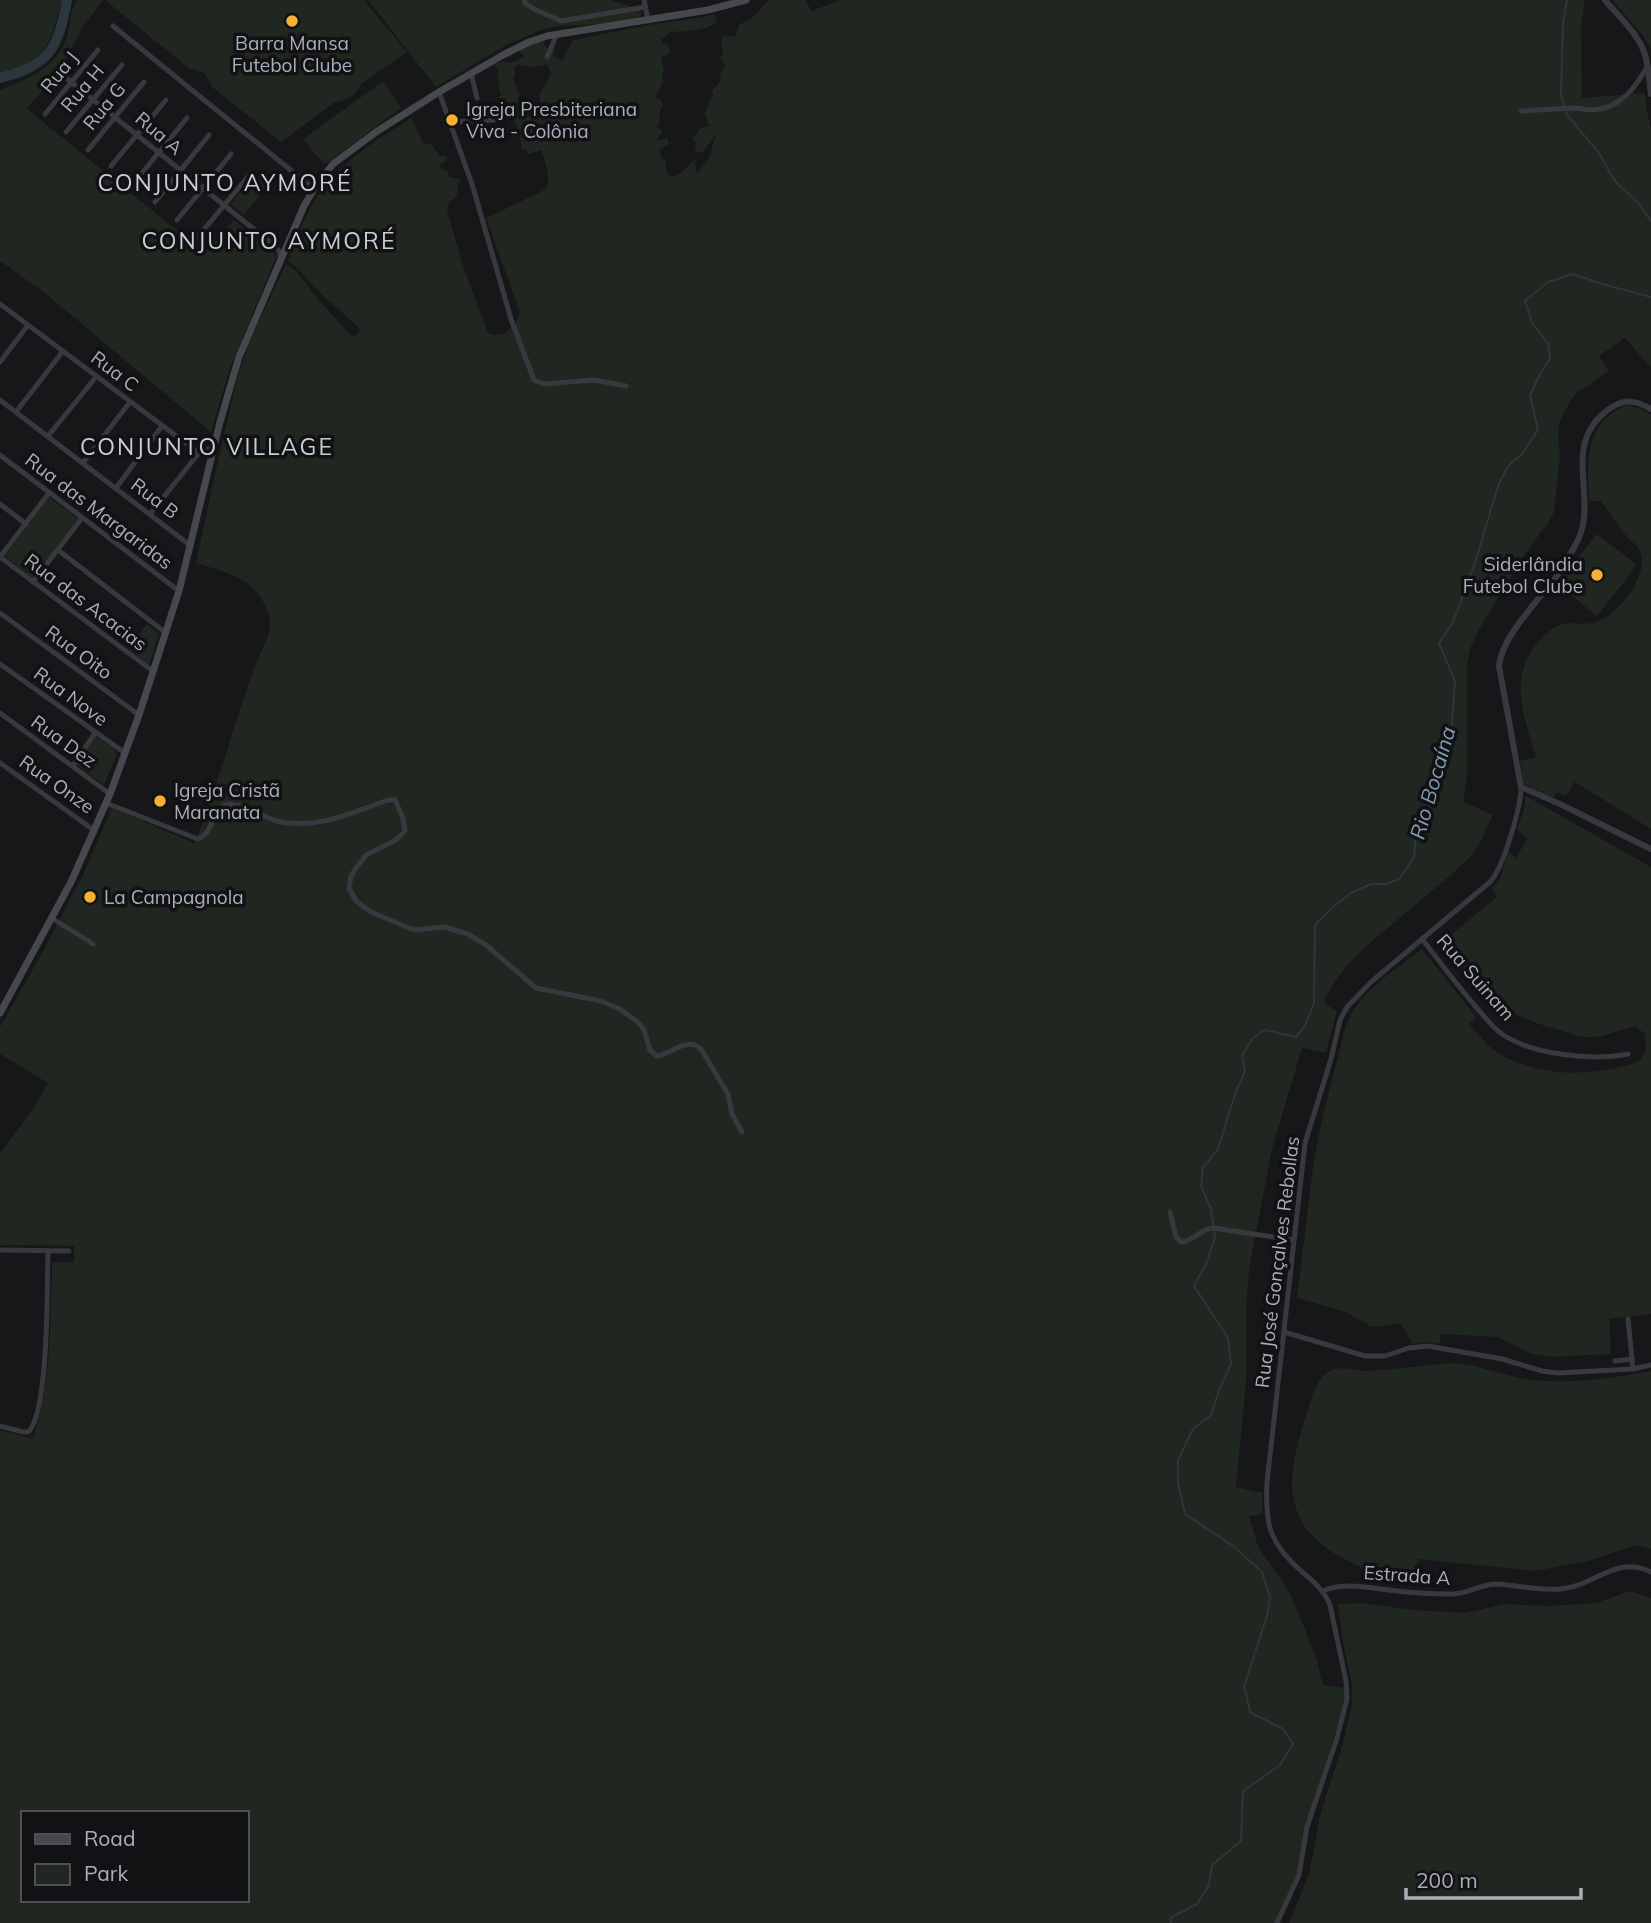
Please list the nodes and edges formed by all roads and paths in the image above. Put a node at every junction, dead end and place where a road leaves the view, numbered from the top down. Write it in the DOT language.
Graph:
graph roads {
  1 [pos="524,0"];
  2 [pos="746,0"];
  3 [pos="1605,0"];
  4 [pos="645,3"];
  5 [pos="648,20"];
  6 [pos="113,26"];
  7 [pos="557,34"];
  8 [pos="98,50"];
  9 [pos="547,57"];
  10 [pos="122,65"];
  11 [pos="1647,67"];
  12 [pos="60,73"];
  13 [pos="471,73"];
  14 [pos="72,82"];
  15 [pos="144,82"];
  16 [pos="439,92"];
  17 [pos="1651,94"];
  18 [pos="477,98"];
  19 [pos="93,99"];
  20 [pos="166,100"];
  21 [pos="1521,111"];
  22 [pos="45,114"];
  23 [pos="115,117"];
  24 [pos="187,118"];
  25 [pos="494,120"];
  26 [pos="450,122"];
  27 [pos="66,132"];
  28 [pos="137,135"];
  29 [pos="208,135"];
  30 [pos="89,150"];
  31 [pos="158,153"];
  32 [pos="230,154"];
  33 [pos="111,166"];
  34 [pos="180,171"];
  35 [pos="251,173"];
  36 [pos="133,184"];
  37 [pos="203,188"];
  38 [pos="314,189"];
  39 [pos="155,202"];
  40 [pos="225,205"];
  41 [pos="177,220"];
  42 [pos="197,239"];
  43 [pos="275,245"];
  44 [pos="288,245"];
  45 [pos="281,261"];
  46 [pos="0,304"];
  47 [pos="28,325"];
  48 [pos="63,351"];
  49 [pos="0,362"];
  50 [pos="96,377"];
  51 [pos="626,386"];
  52 [pos="0,400"];
  53 [pos="130,402"];
  54 [pos="1651,409"];
  55 [pos="16,412"];
  56 [pos="162,426"];
  57 [pos="48,436"];
  58 [pos="214,447"];
  59 [pos="199,453"];
  60 [pos="0,455"];
  61 [pos="83,463"];
  62 [pos="211,466"];
  63 [pos="116,488"];
  64 [pos="50,493"];
  65 [pos="0,504"];
  66 [pos="150,514"];
  67 [pos="82,518"];
  68 [pos="26,524"];
  69 [pos="191,545"];
  70 [pos="58,550"];
  71 [pos="0,557"];
  72 [pos="33,582"];
  73 [pos="179,591"];
  74 [pos="0,613"];
  75 [pos="166,633"];
  76 [pos="0,664"];
  77 [pos="153,672"];
  78 [pos="0,713"];
  79 [pos="139,715"];
  80 [pos="95,733"];
  81 [pos="125,753"];
  82 [pos="0,763"];
  83 [pos="73,766"];
  84 [pos="1521,787"];
  85 [pos="110,794"];
  86 [pos="106,803"];
  87 [pos="95,831"];
  88 [pos="1651,849"];
  89 [pos="53,919"];
  90 [pos="1422,939"];
  91 [pos="93,944"];
  92 [pos="0,1013"];
  93 [pos="1628,1055"];
  94 [pos="742,1132"];
  95 [pos="1170,1212"];
  96 [pos="1294,1240"];
  97 [pos="0,1250"];
  98 [pos="48,1251"];
  99 [pos="69,1251"];
  100 [pos="1628,1319"];
  101 [pos="1284,1332"];
  102 [pos="1632,1359"];
  103 [pos="1615,1361"];
  104 [pos="1651,1365"];
  105 [pos="1633,1369"];
  106 [pos="0,1426"];
  107 [pos="1651,1572"];
  108 [pos="1322,1591"];
  109 [pos="1277,1923"];
  1 -- 4 [label="street"];
  2 -- 5 [label="main road"];
  3 -- 11 [label="street"];
  4 -- 5 [label="street"];
  5 -- 7 [label="main road"];
  6 -- 38 [label="street"];
  7 -- 9 [label="street"];
  7 -- 13 [label="main road"];
  8 -- 14 [label="street, Rua J"];
  10 -- 19 [label="street, Rua H"];
  11 -- 17 [label="street"];
  11 -- 21 [label="street"];
  12 -- 14 [label="street, Rua A"];
  13 -- 16 [label="main road"];
  13 -- 18 [label="street"];
  14 -- 19 [label="street, Rua A"];
  14 -- 22 [label="street, Rua J"];
  15 -- 23 [label="street, Rua G"];
  16 -- 26 [label="street"];
  16 -- 38 [label="main road"];
  19 -- 23 [label="street, Rua A"];
  19 -- 27 [label="street, Rua H"];
  20 -- 28 [label="street"];
  23 -- 28 [label="street, Rua A"];
  23 -- 30 [label="street, Rua G"];
  24 -- 31 [label="street"];
  25 -- 26 [label="street"];
  26 -- 51 [label="street"];
  28 -- 31 [label="street, Rua A"];
  28 -- 33 [label="street"];
  29 -- 34 [label="street"];
  31 -- 34 [label="street, Rua A"];
  31 -- 36 [label="street"];
  32 -- 37 [label="street"];
  34 -- 37 [label="street, Rua A"];
  34 -- 39 [label="street"];
  35 -- 40 [label="street"];
  37 -- 40 [label="street, Rua A"];
  37 -- 41 [label="street"];
  38 -- 44 [label="main road"];
  40 -- 42 [label="street"];
  40 -- 43 [label="street, Rua A"];
  43 -- 44 [label="street"];
  43 -- 45 [label="street"];
  44 -- 45 [label="main road"];
  45 -- 58 [label="main road"];
  46 -- 47 [label="street, Rua C"];
  47 -- 48 [label="street, Rua C"];
  47 -- 49 [label="street"];
  48 -- 50 [label="street, Rua C"];
  48 -- 55 [label="street"];
  50 -- 53 [label="street, Rua C"];
  50 -- 57 [label="street"];
  52 -- 55 [label="street, Rua B"];
  53 -- 56 [label="street, Rua C"];
  53 -- 61 [label="street"];
  54 -- 84 [label="street, Rua José Gonçalves Rebollas"];
  55 -- 57 [label="street, Rua B"];
  56 -- 59 [label="street, Rua C"];
  56 -- 63 [label="street"];
  57 -- 61 [label="street, Rua B"];
  58 -- 59 [label="street"];
  58 -- 62 [label="main road"];
  59 -- 62 [label="street, Rua C"];
  59 -- 66 [label="street"];
  60 -- 64 [label="street, Rua das Margaridas"];
  61 -- 63 [label="street, Rua B"];
  62 -- 69 [label="main road"];
  63 -- 66 [label="street, Rua B"];
  64 -- 67 [label="street, Rua das Margaridas"];
  64 -- 68 [label="street"];
  65 -- 68 [label="street"];
  66 -- 69 [label="street, Rua B"];
  67 -- 70 [label="street"];
  67 -- 73 [label="street, Rua das Margaridas"];
  68 -- 71 [label="street"];
  69 -- 73 [label="main road"];
  70 -- 72 [label="street"];
  70 -- 75 [label="street"];
  71 -- 72 [label="street, Rua das Acacias"];
  72 -- 77 [label="street, Rua das Acacias"];
  73 -- 75 [label="main road"];
  74 -- 79 [label="street, Rua Oito"];
  75 -- 77 [label="main road"];
  76 -- 80 [label="street, Rua Nove"];
  77 -- 79 [label="main road"];
  78 -- 83 [label="street, Rua Dez"];
  79 -- 81 [label="main road"];
  80 -- 81 [label="street, Rua Nove"];
  80 -- 83 [label="street"];
  81 -- 85 [label="main road"];
  82 -- 87 [label="street, Rua Onze"];
  83 -- 85 [label="street, Rua Dez"];
  84 -- 88 [label="street"];
  84 -- 90 [label="street, Rua José Gonçalves Rebollas"];
  85 -- 86 [label="main road"];
  86 -- 87 [label="main road"];
  86 -- 94 [label="street"];
  87 -- 89 [label="main road"];
  89 -- 91 [label="street"];
  89 -- 92 [label="main road"];
  90 -- 93 [label="street, Rua Suinam"];
  90 -- 96 [label="street, Rua José Gonçalves Rebollas"];
  95 -- 96 [label="street"];
  96 -- 101 [label="street, Rua José Gonçalves Rebollas"];
  97 -- 98 [label="street"];
  98 -- 99 [label="street"];
  98 -- 106 [label="street"];
  100 -- 102 [label="street"];
  101 -- 105 [label="street"];
  101 -- 108 [label="street, Rua José Gonçalves Rebollas"];
  102 -- 103 [label="street"];
  102 -- 105 [label="street"];
  104 -- 105 [label="street"];
  107 -- 108 [label="street, Estrada A"];
  108 -- 109 [label="street, Rua José Gonçalves Rebollas"];
}
